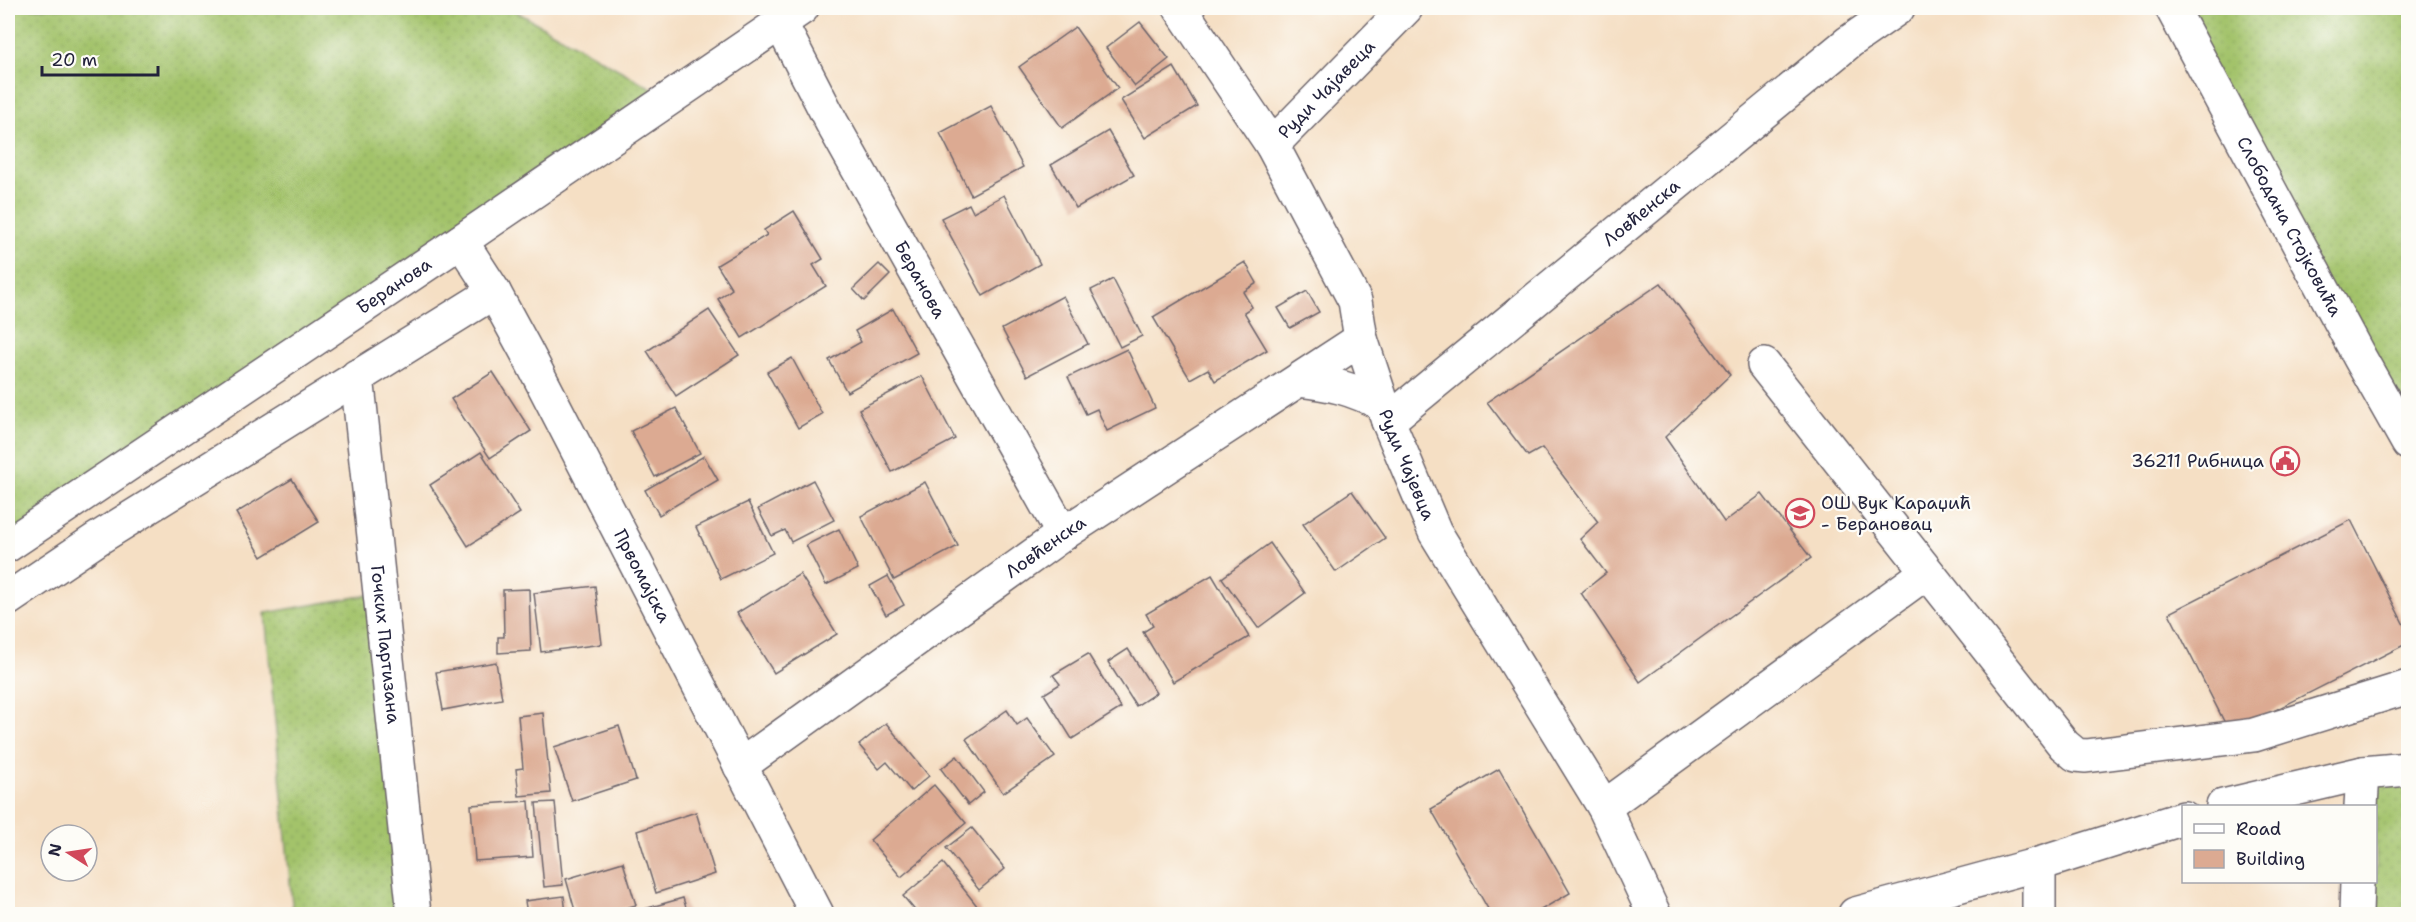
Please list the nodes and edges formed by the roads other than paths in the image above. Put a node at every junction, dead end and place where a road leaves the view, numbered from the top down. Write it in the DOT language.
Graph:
graph roads {
  1 [pos="1180,8"];
  2 [pos="1406,8"];
  3 [pos="1898,8"];
  4 [pos="2172,8"];
  5 [pos="791,16"];
  6 [pos="1272,145"];
  7 [pos="461,241"];
  8 [pos="494,292"];
  9 [pos="1361,339"];
  10 [pos="1764,365"];
  11 [pos="357,376"];
  12 [pos="1299,380"];
  13 [pos="1385,412"];
  14 [pos="2409,443"];
  15 [pos="1063,534"];
  16 [pos="8,545"];
  17 [pos="1927,572"];
  18 [pos="8,599"];
  19 [pos="2409,687"];
  20 [pos="740,766"];
  21 [pos="2409,769"];
  22 [pos="2363,773"];
  23 [pos="2231,805"];
  24 [pos="2361,805"];
  25 [pos="1604,807"];
  26 [pos="2182,819"];
  27 [pos="2039,864"];
  28 [pos="2357,883"];
  29 [pos="414,915"];
  30 [pos="816,915"];
  31 [pos="1654,915"];
  32 [pos="1855,915"];
  33 [pos="2039,915"];
  34 [pos="2356,915"];
  1 -- 6 [label="street, Руди Чајевца"];
  2 -- 6 [label="street, Руди Чајавеца"];
  3 -- 13 [label="street, Ловћенска"];
  4 -- 14 [label="street, Слободана Стојковића"];
  5 -- 7 [label="street, Беранова"];
  5 -- 15 [label="street, Беранова"];
  6 -- 9 [label="street, Руди Чајевца"];
  7 -- 8 [label="street, Првомајска"];
  7 -- 16 [label="street, Беранова"];
  8 -- 11 [label="street"];
  8 -- 20 [label="street, Првомајска"];
  9 -- 12 [label="street, Ловћенска"];
  9 -- 13 [label="street, Руди Чајевца"];
  10 -- 17 [label="street"];
  11 -- 18 [label="street"];
  11 -- 29 [label="street, Гочких Партизана"];
  12 -- 13 [label="street"];
  12 -- 15 [label="street, Ловћенска"];
  13 -- 25 [label="street, Руди Чајевца"];
  15 -- 20 [label="street, Ловћенска"];
  17 -- 19 [label="street"];
  17 -- 25 [label="street"];
  20 -- 30 [label="street, Првомајска"];
  21 -- 22 [label="street"];
  22 -- 23 [label="street"];
  22 -- 24 [label="street"];
  25 -- 31 [label="street, Руди Чајевца"];
  26 -- 27 [label="street"];
  27 -- 32 [label="street"];
  27 -- 33 [label="street"];
  28 -- 34 [label="street"];
}
